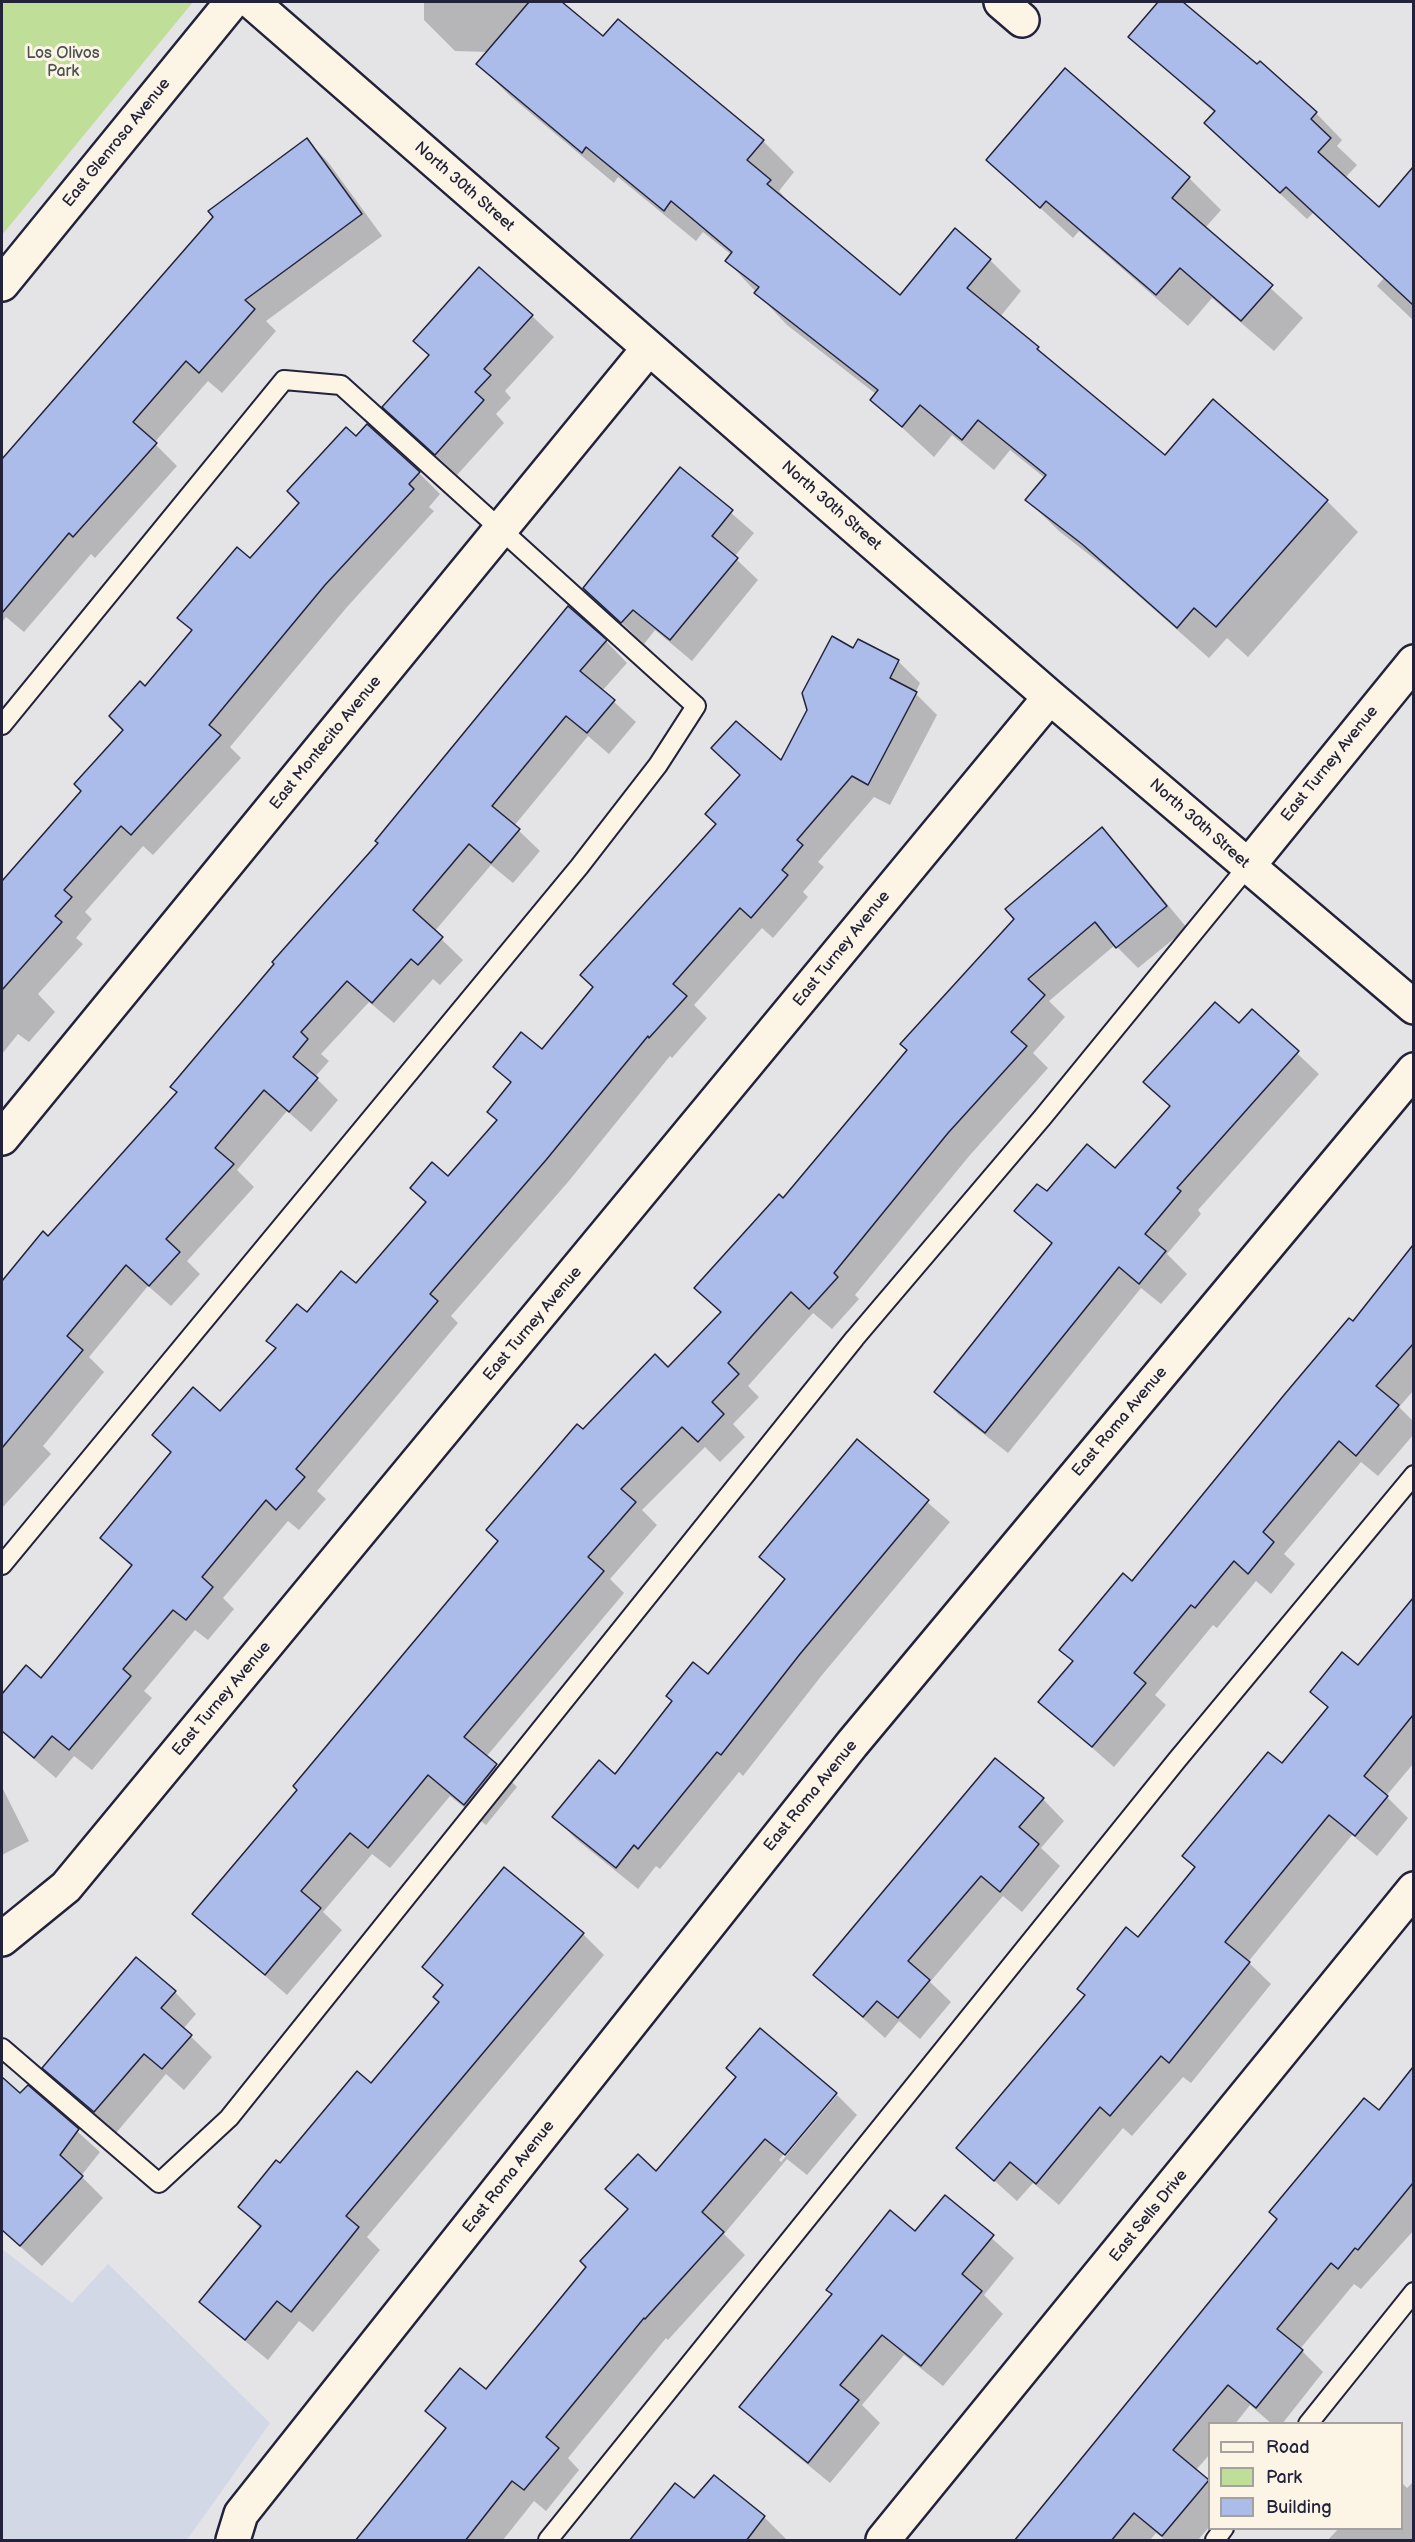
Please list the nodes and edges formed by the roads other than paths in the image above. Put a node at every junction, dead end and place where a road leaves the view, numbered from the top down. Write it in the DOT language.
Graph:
graph roads {
  1 [pos="232,2"];
  2 [pos="252,2"];
  3 [pos="2,284"];
  4 [pos="649,348"];
  5 [pos="502,528"];
  6 [pos="1413,662"];
  7 [pos="1050,697"];
  8 [pos="2,724"];
  9 [pos="1248,866"];
  10 [pos="1413,1007"];
  11 [pos="1413,1070"];
  12 [pos="2,1138"];
  13 [pos="1413,1475"];
  14 [pos="2,1565"];
  15 [pos="1413,1889"];
  16 [pos="2,1939"];
  17 [pos="2,2048"];
  18 [pos="1413,2292"];
  19 [pos="1310,2422"];
  20 [pos="233,2541"];
  21 [pos="548,2541"];
  22 [pos="883,2541"];
  1 -- 3 [label="street, East Glenrosa Avenue"];
  2 -- 4 [label="street, North 30th Street"];
  4 -- 5 [label="street, East Montecito Avenue"];
  4 -- 7 [label="street, North 30th Street"];
  5 -- 8 [label="lane"];
  5 -- 12 [label="street, East Montecito Avenue"];
  5 -- 14 [label="lane"];
  6 -- 9 [label="street, East Turney Avenue"];
  7 -- 9 [label="street, North 30th Street"];
  7 -- 16 [label="street, East Turney Avenue"];
  9 -- 10 [label="street, North 30th Street"];
  9 -- 17 [label="lane"];
  11 -- 20 [label="street, East Roma Avenue"];
  13 -- 21 [label="lane"];
  15 -- 22 [label="street, East Sells Drive"];
  18 -- 19 [label="lane"];
}
